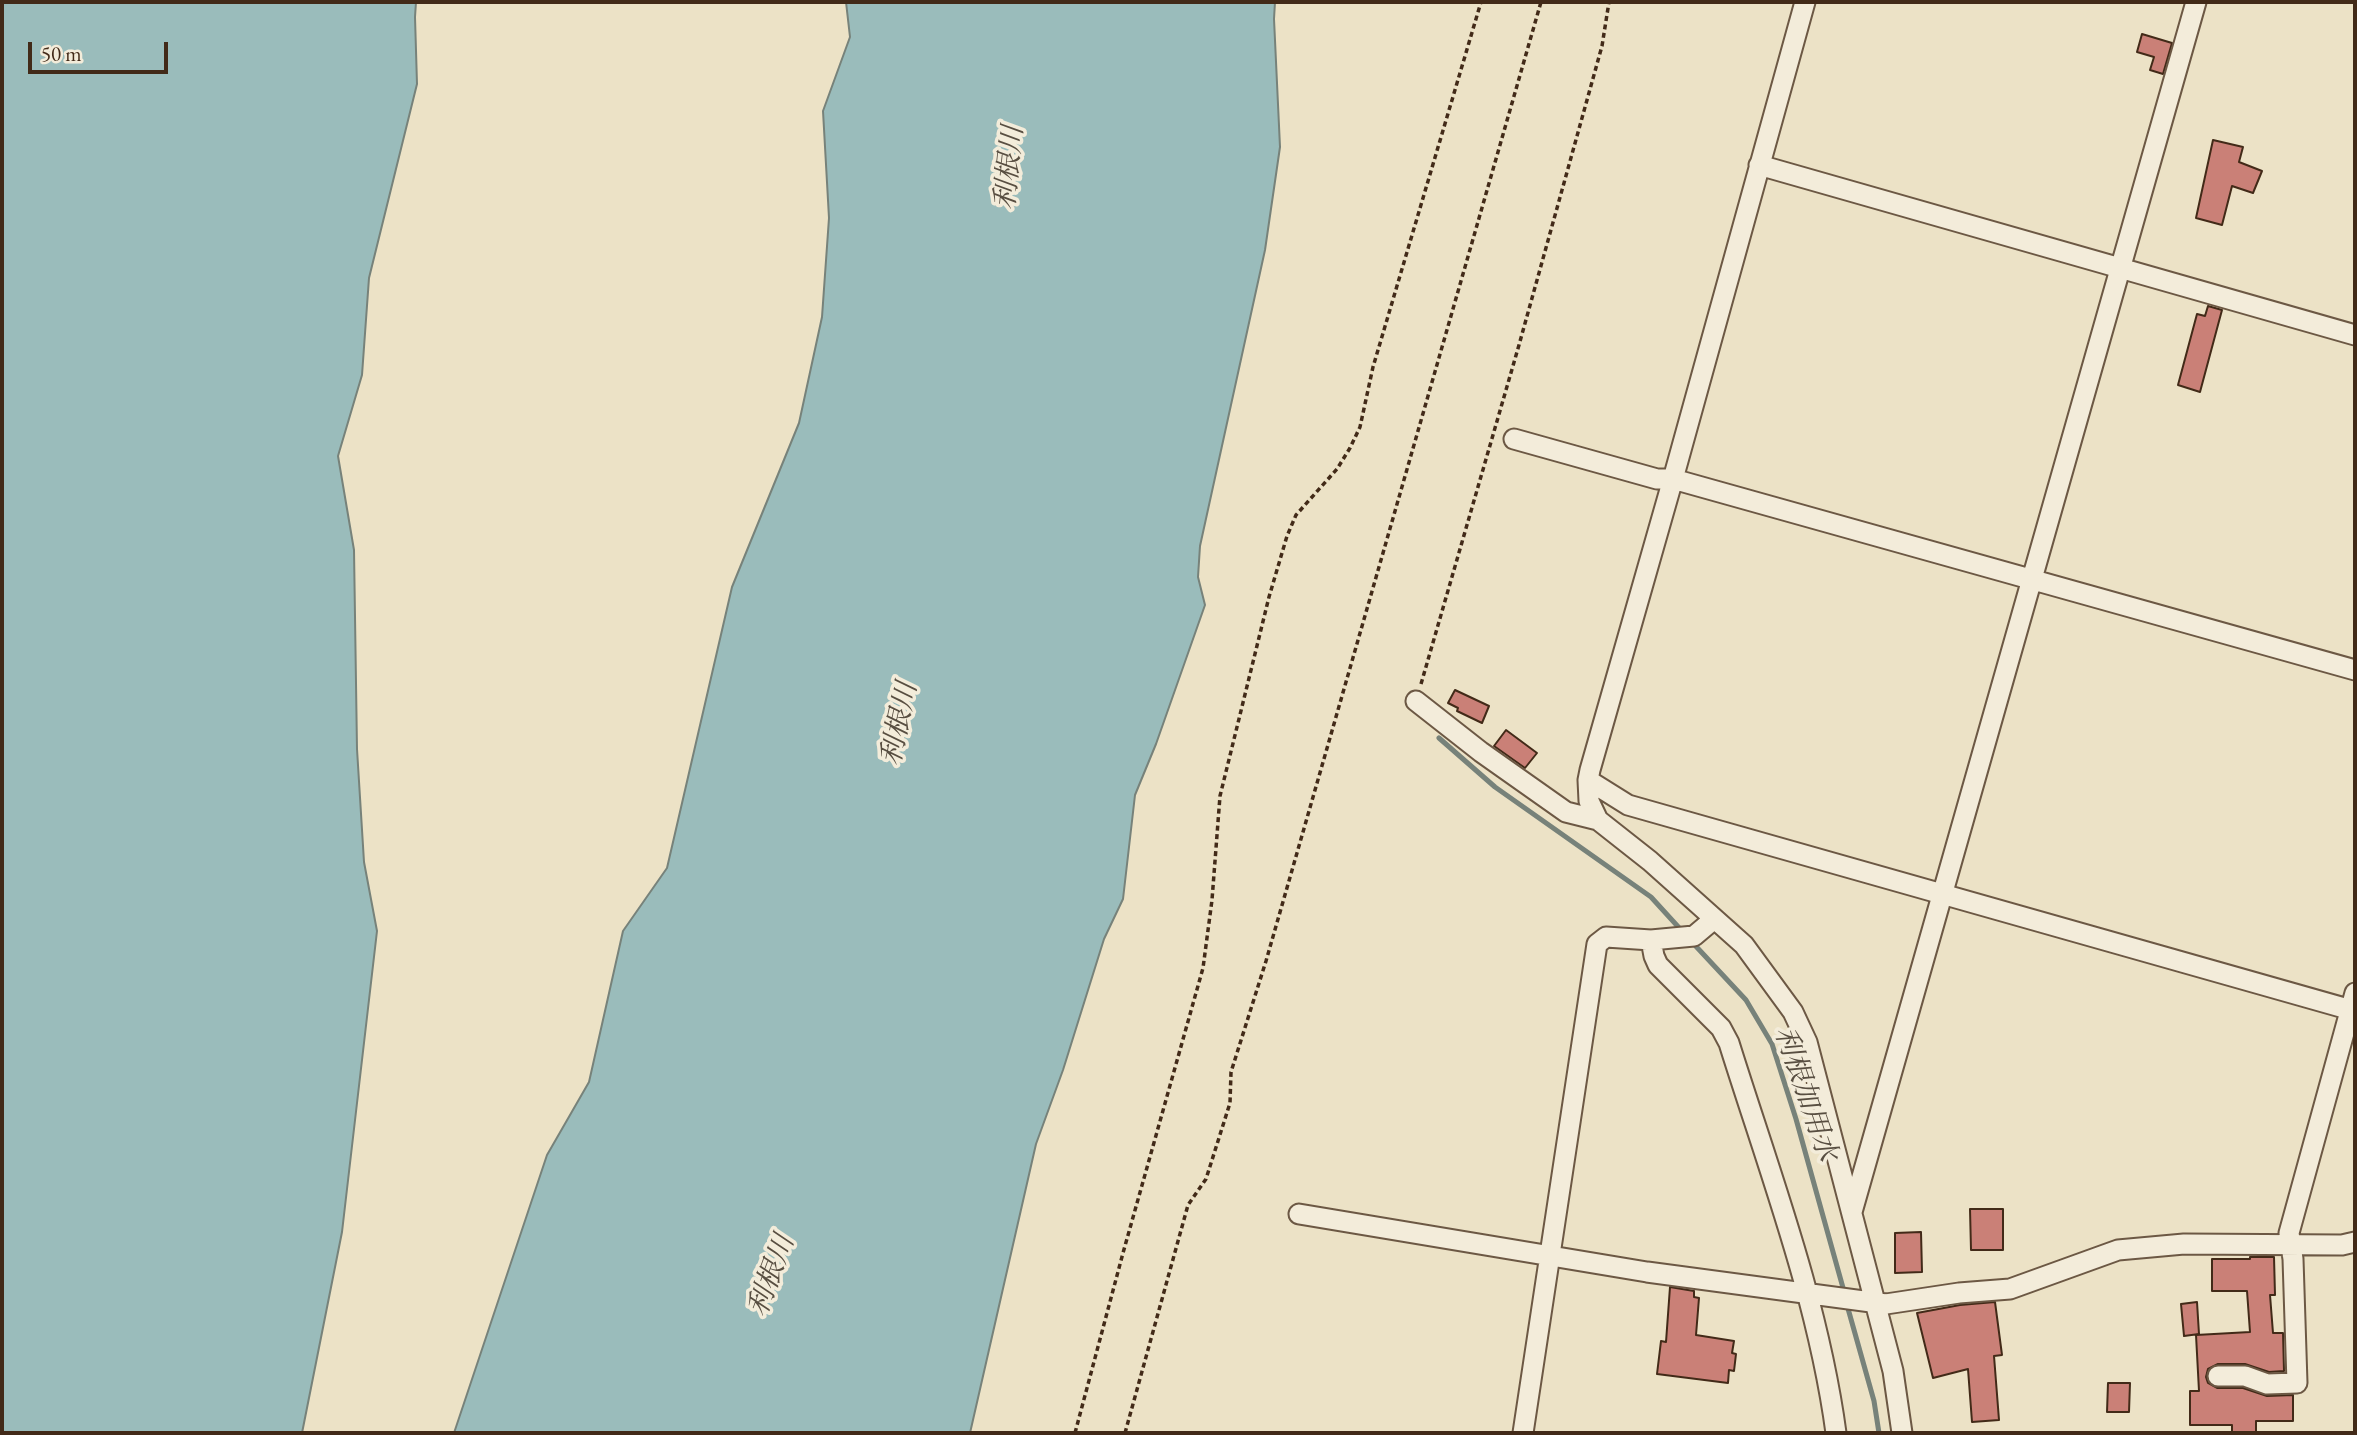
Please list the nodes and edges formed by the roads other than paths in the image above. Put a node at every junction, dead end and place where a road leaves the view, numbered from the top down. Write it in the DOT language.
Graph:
graph roads {
  1 [pos="1805,2"];
  2 [pos="2196,2"];
  3 [pos="1759,165"];
  4 [pos="2121,268"];
  5 [pos="2355,335"];
  6 [pos="1514,439"];
  7 [pos="1674,480"];
  8 [pos="2032,579"];
  9 [pos="2355,670"];
  10 [pos="1416,701"];
  11 [pos="1588,780"];
  12 [pos="1598,820"];
  13 [pos="1942,894"];
  14 [pos="1713,920"];
  15 [pos="1651,940"];
  16 [pos="2354,1004"];
  17 [pos="1852,1213"];
  18 [pos="1299,1214"];
  19 [pos="2355,1242"];
  20 [pos="2290,1245"];
  21 [pos="1550,1255"];
  22 [pos="1808,1293"];
  23 [pos="1874,1302"];
  24 [pos="2218,1376"];
  25 [pos="1522,1433"];
  26 [pos="1836,1433"];
  27 [pos="1902,1433"];
  1 -- 3 [label="street"];
  2 -- 4 [label="street"];
  3 -- 4 [label="street"];
  3 -- 7 [label="street"];
  4 -- 5 [label="street"];
  4 -- 8 [label="street"];
  6 -- 7 [label="street"];
  7 -- 8 [label="street"];
  7 -- 11 [label="street"];
  8 -- 9 [label="street"];
  8 -- 13 [label="street"];
  10 -- 12 [label="street"];
  11 -- 12 [label="street"];
  11 -- 13 [label="street"];
  12 -- 14 [label="street"];
  13 -- 16 [label="street"];
  13 -- 17 [label="street"];
  14 -- 15 [label="street"];
  14 -- 17 [label="street"];
  15 -- 21 [label="street"];
  15 -- 22 [label="street"];
  16 -- 20 [label="street"];
  17 -- 23 [label="street"];
  18 -- 21 [label="street"];
  19 -- 20 [label="street"];
  20 -- 23 [label="street"];
  20 -- 24 [label="street"];
  21 -- 22 [label="street"];
  21 -- 25 [label="street"];
  22 -- 23 [label="street"];
  22 -- 26 [label="street"];
  23 -- 27 [label="street"];
}
